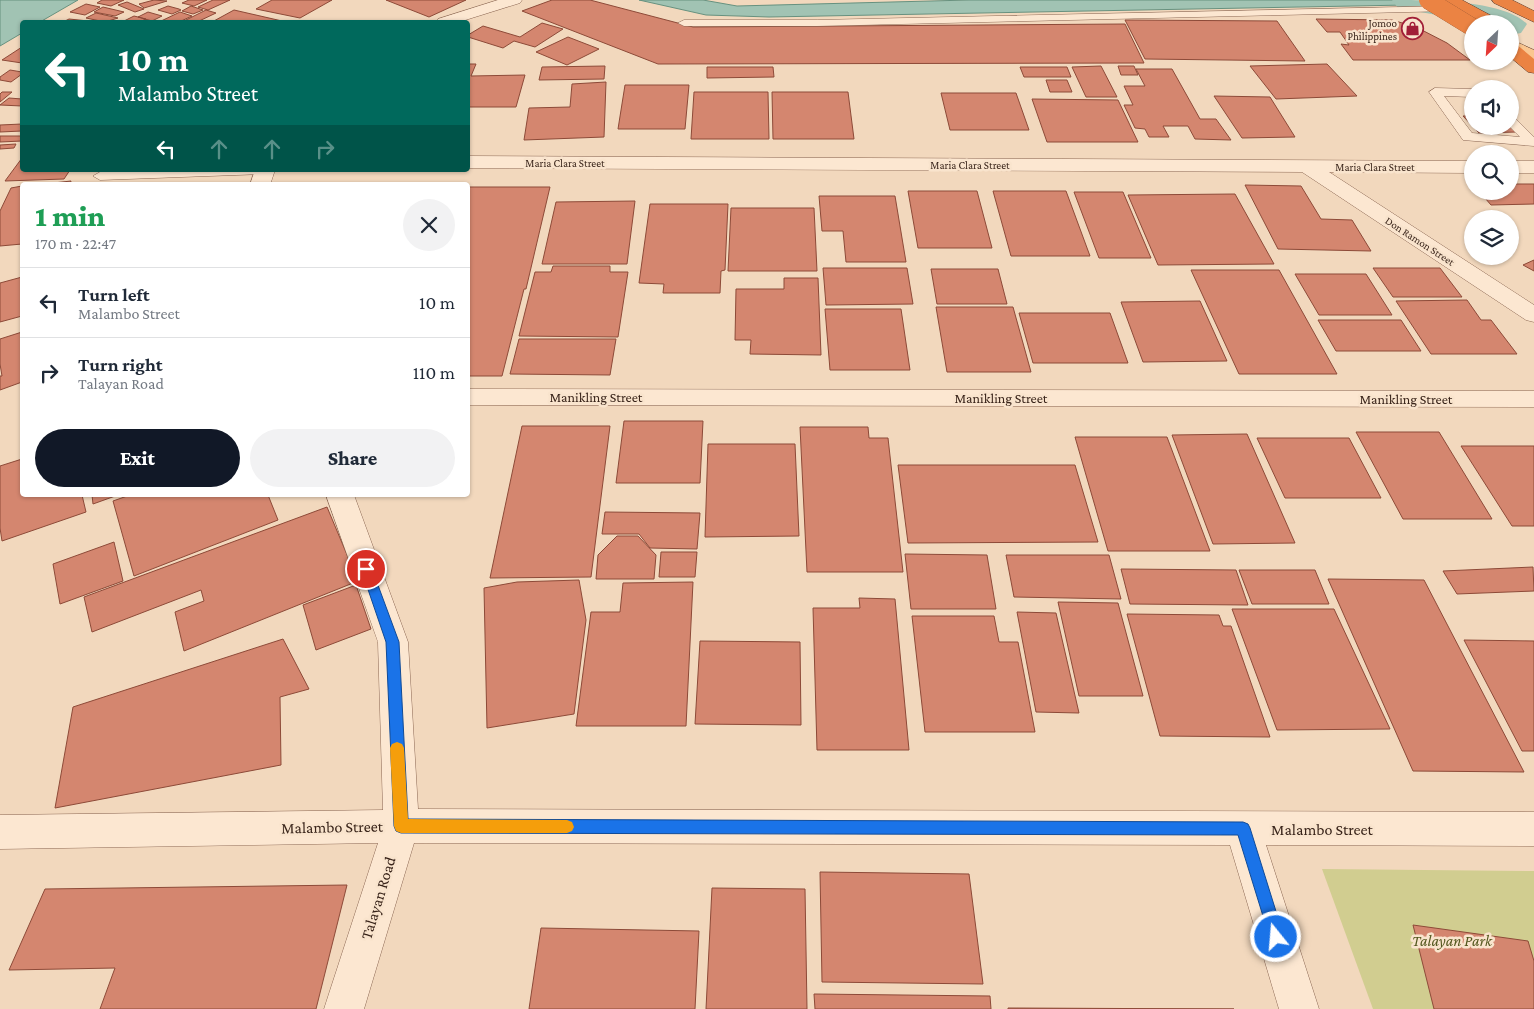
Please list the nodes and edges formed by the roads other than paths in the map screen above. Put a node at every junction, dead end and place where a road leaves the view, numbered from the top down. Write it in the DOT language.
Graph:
graph roads {
  1 [pos="514,0"];
  2 [pos="1428,0"];
  3 [pos="1499,0"];
  4 [pos="1445,4"];
  5 [pos="1472,15"];
  6 [pos="1464,18"];
  7 [pos="1534,18"];
  8 [pos="450,20"];
  9 [pos="1464,20"];
  10 [pos="684,23"];
  11 [pos="1519,36"];
  12 [pos="1534,44"];
  13 [pos="1519,52"];
  14 [pos="1519,55"];
  15 [pos="1534,59"];
  16 [pos="1534,68"];
  17 [pos="1464,93"];
  18 [pos="1519,129"];
  19 [pos="1464,132"];
  20 [pos="1467,135"];
  21 [pos="1533,142"];
  22 [pos="470,162"];
  23 [pos="1306,166"];
  24 [pos="1464,167"];
  25 [pos="1519,167"];
  26 [pos="1534,167"];
  27 [pos="210,172"];
  28 [pos="100,176"];
  29 [pos="1534,315"];
  30 [pos="470,397"];
  31 [pos="1534,399"];
  32 [pos="341,497"];
  33 [pos="401,826"];
  34 [pos="1243,828"];
  35 [pos="1534,829"];
  36 [pos="0,832"];
  37 [pos="344,1009"];
  38 [pos="1299,1009"];
  1 -- 8 [label="street"];
  2 -- 9 [label="highway, bridge"];
  3 -- 7 [label="main road"];
  4 -- 5 [label="highway"];
  4 -- 6 [label="main road"];
  4 -- 10 [label="lane"];
  11 -- 12 [label="highway"];
  13 -- 15 [label="highway"];
  14 -- 16 [label="highway"];
  17 -- 19 [label="lane"];
  18 -- 21 [label="lane"];
  20 -- 21 [label="lane"];
  22 -- 23 [label="street, Maria Clara Street"];
  23 -- 24 [label="street, Maria Clara Street"];
  23 -- 29 [label="street, Don Ramon Street"];
  25 -- 26 [label="street"];
  27 -- 28 [label="lane"];
  30 -- 31 [label="street, Manikling Street"];
  32 -- 33 [label="street, Talayan Road"];
  33 -- 34 [label="street, Malambo Street"];
  33 -- 36 [label="street, Malambo Street"];
  33 -- 37 [label="street, Talayan Road"];
  34 -- 35 [label="street, Malambo Street"];
  34 -- 38 [label="street"];
}
